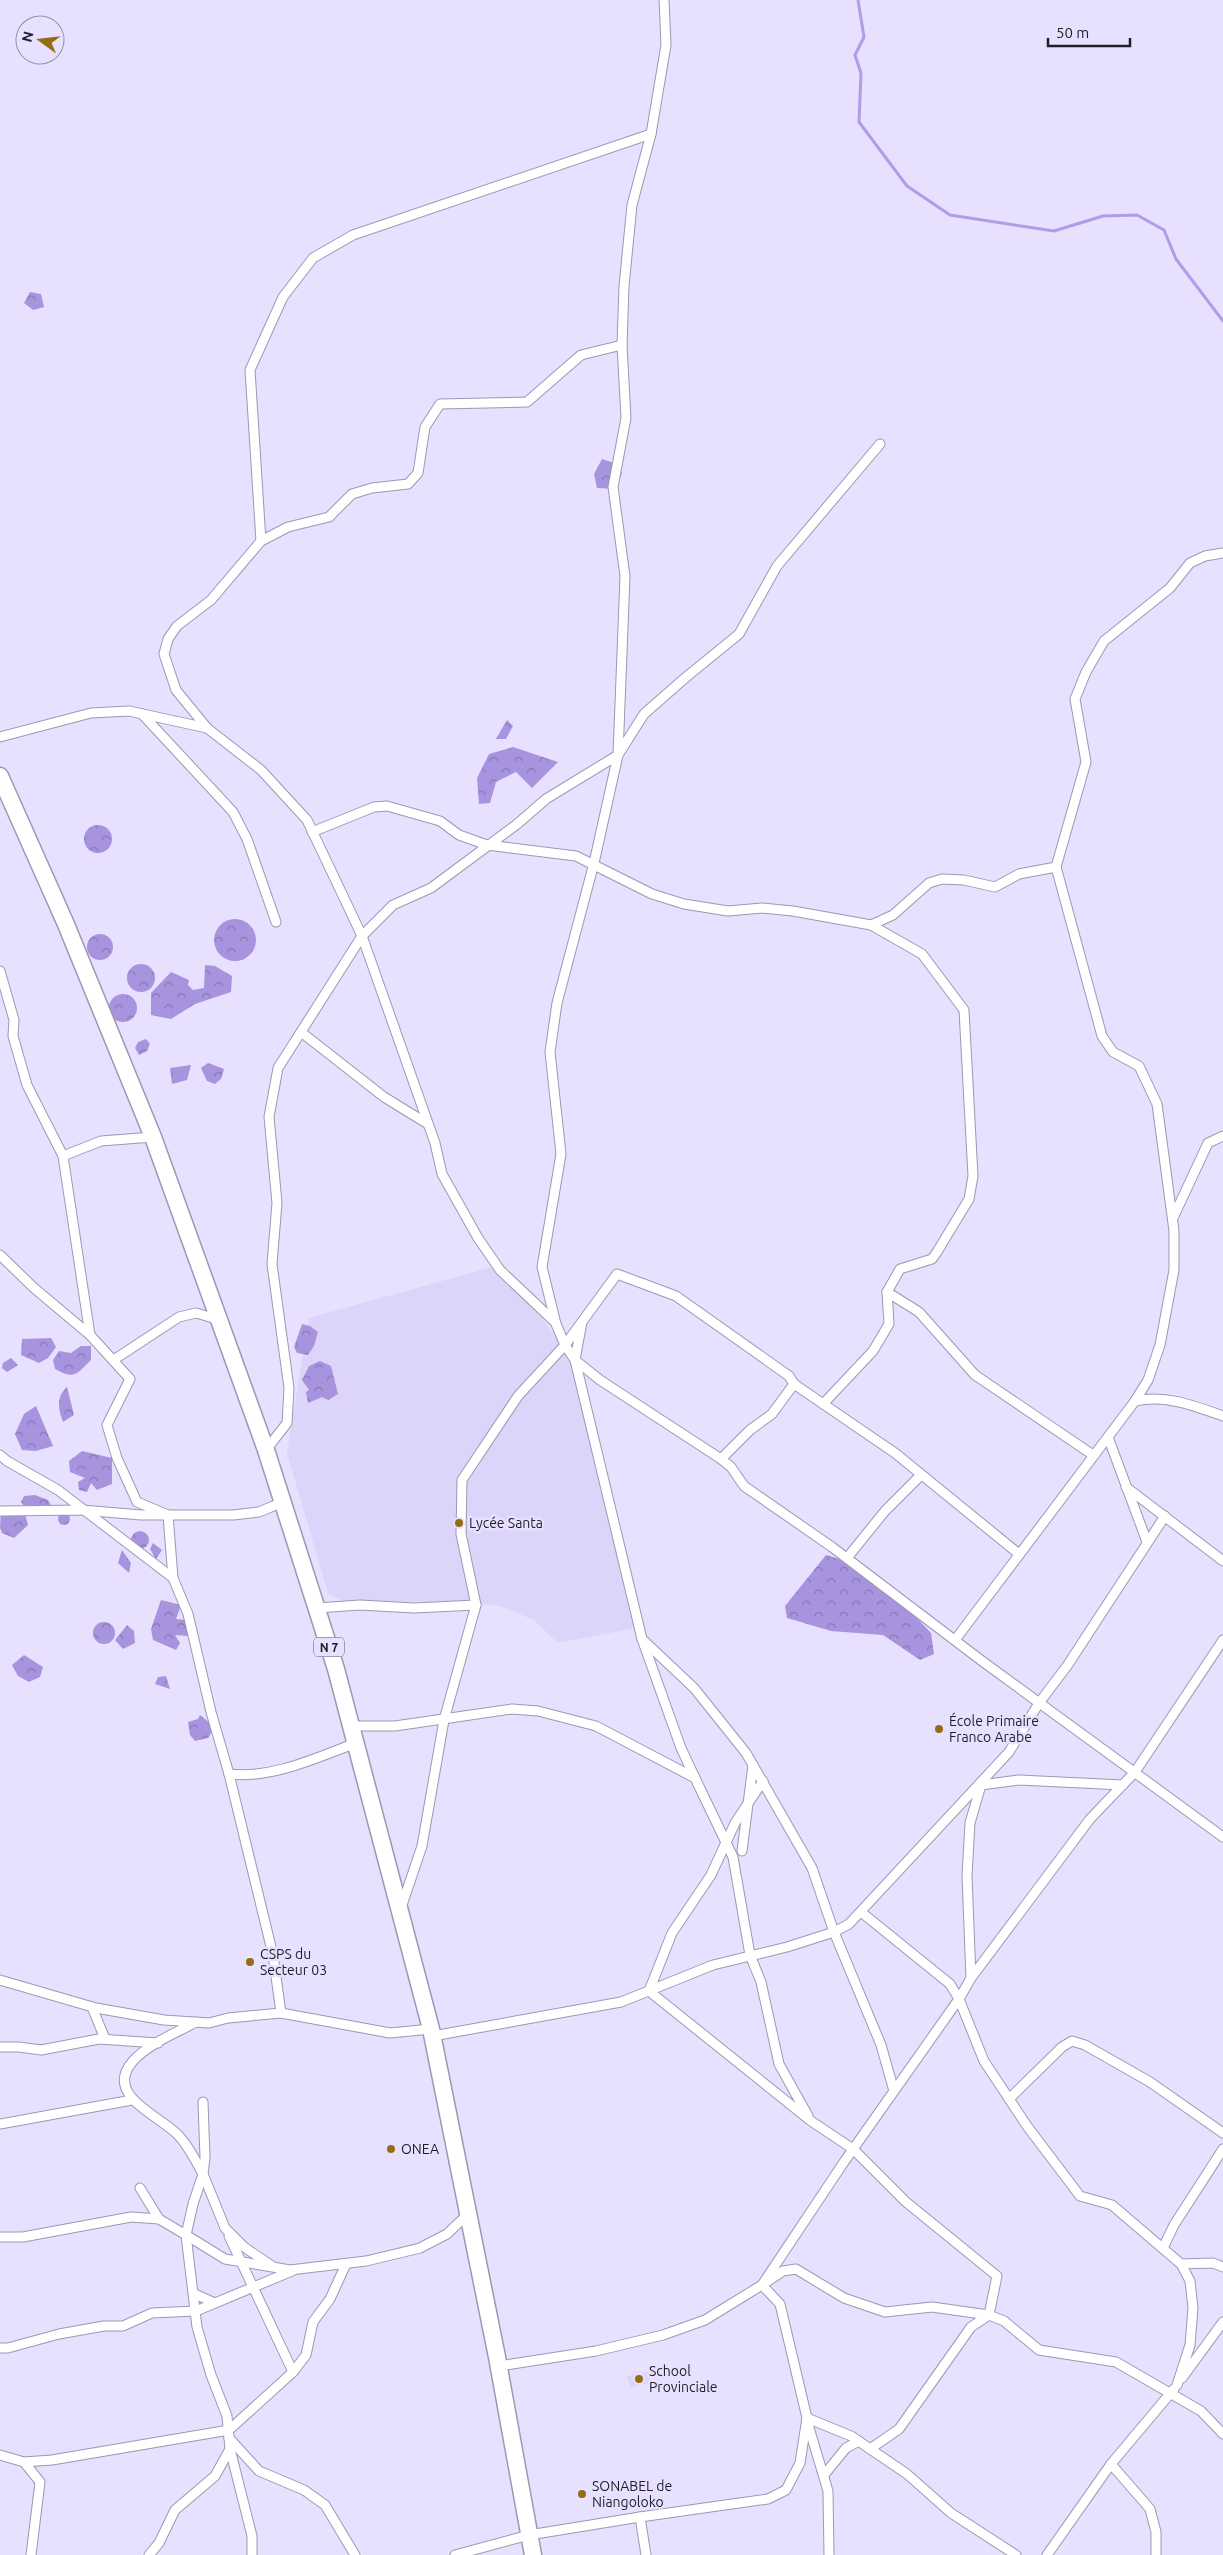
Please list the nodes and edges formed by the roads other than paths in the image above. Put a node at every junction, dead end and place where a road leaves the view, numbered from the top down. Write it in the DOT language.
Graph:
graph roads {
  1 [pos="664,0"];
  2 [pos="651,134"];
  3 [pos="622,345"];
  4 [pos="880,444"];
  5 [pos="261,541"];
  6 [pos="1223,553"];
  7 [pos="142,714"];
  8 [pos="207,728"];
  9 [pos="0,737"];
  10 [pos="618,755"];
  11 [pos="0,776"];
  12 [pos="312,832"];
  13 [pos="487,845"];
  14 [pos="594,863"];
  15 [pos="1056,866"];
  16 [pos="276,922"];
  17 [pos="871,925"];
  18 [pos="362,936"];
  19 [pos="0,971"];
  20 [pos="300,1032"];
  21 [pos="428,1124"];
  22 [pos="1223,1136"];
  23 [pos="153,1137"];
  24 [pos="63,1156"];
  25 [pos="1173,1219"];
  26 [pos="0,1255"];
  27 [pos="887,1292"];
  28 [pos="582,1319"];
  29 [pos="220,1320"];
  30 [pos="556,1324"];
  31 [pos="90,1335"];
  32 [pos="565,1345"];
  33 [pos="115,1359"];
  34 [pos="575,1360"];
  35 [pos="794,1384"];
  36 [pos="1135,1401"];
  37 [pos="823,1404"];
  38 [pos="1223,1416"];
  39 [pos="1108,1437"];
  40 [pos="266,1450"];
  41 [pos="0,1455"];
  42 [pos="1093,1455"];
  43 [pos="721,1459"];
  44 [pos="921,1475"];
  45 [pos="1126,1487"];
  46 [pos="283,1502"];
  47 [pos="0,1510"];
  48 [pos="82,1510"];
  49 [pos="168,1515"];
  50 [pos="1165,1516"];
  51 [pos="1148,1542"];
  52 [pos="1019,1554"];
  53 [pos="846,1558"];
  54 [pos="1223,1560"];
  55 [pos="173,1578"];
  56 [pos="476,1605"];
  57 [pos="317,1608"];
  58 [pos="642,1639"];
  59 [pos="955,1640"];
  60 [pos="1223,1640"];
  61 [pos="1039,1703"];
  62 [pos="444,1720"];
  63 [pos="351,1726"];
  64 [pos="356,1743"];
  65 [pos="753,1764"];
  66 [pos="1135,1772"];
  67 [pos="229,1774"];
  68 [pos="695,1778"];
  69 [pos="763,1781"];
  70 [pos="981,1785"];
  71 [pos="1123,1785"];
  72 [pos="748,1805"];
  73 [pos="1222,1835"];
  74 [pos="726,1840"];
  75 [pos="742,1851"];
  76 [pos="400,1910"];
  77 [pos="861,1912"];
  78 [pos="834,1932"];
  79 [pos="750,1955"];
  80 [pos="971,1978"];
  81 [pos="0,1980"];
  82 [pos="649,1992"];
  83 [pos="959,1999"];
  84 [pos="92,2007"];
  85 [pos="281,2013"];
  86 [pos="196,2022"];
  87 [pos="432,2033"];
  88 [pos="105,2039"];
  89 [pos="160,2043"];
  90 [pos="0,2047"];
  91 [pos="894,2090"];
  92 [pos="1008,2099"];
  93 [pos="132,2100"];
  94 [pos="203,2102"];
  95 [pos="811,2121"];
  96 [pos="0,2124"];
  97 [pos="1223,2133"];
  98 [pos="853,2149"];
  99 [pos="1223,2149"];
  100 [pos="203,2174"];
  101 [pos="140,2188"];
  102 [pos="469,2213"];
  103 [pos="159,2219"];
  104 [pos="225,2228"];
  105 [pos="186,2235"];
  106 [pos="0,2236"];
  107 [pos="1163,2248"];
  108 [pos="241,2262"];
  109 [pos="346,2264"];
  110 [pos="1181,2264"];
  111 [pos="1223,2267"];
  112 [pos="274,2268"];
  113 [pos="296,2269"];
  114 [pos="762,2285"];
  115 [pos="254,2288"];
  116 [pos="195,2294"];
  117 [pos="215,2303"];
  118 [pos="196,2311"];
  119 [pos="989,2315"];
  120 [pos="1223,2322"];
  121 [pos="0,2348"];
  122 [pos="499,2366"];
  123 [pos="292,2372"];
  124 [pos="1177,2385"];
  125 [pos="1171,2393"];
  126 [pos="807,2418"];
  127 [pos="229,2434"];
  128 [pos="1223,2434"];
  129 [pos="859,2441"];
  130 [pos="870,2449"];
  131 [pos="230,2450"];
  132 [pos="0,2454"];
  133 [pos="24,2462"];
  134 [pos="1111,2464"];
  135 [pos="824,2475"];
  136 [pos="640,2517"];
  137 [pos="529,2535"];
  138 [pos="31,2555"];
  139 [pos="150,2555"];
  140 [pos="252,2555"];
  141 [pos="355,2555"];
  142 [pos="455,2555"];
  143 [pos="533,2555"];
  144 [pos="646,2555"];
  145 [pos="828,2555"];
  146 [pos="1016,2555"];
  147 [pos="1047,2555"];
  148 [pos="1156,2555"];
  1 -- 2 [label="street"];
  2 -- 3 [label="street"];
  2 -- 5 [label="street"];
  3 -- 5 [label="street"];
  3 -- 10 [label="street"];
  4 -- 10 [label="street"];
  5 -- 8 [label="street"];
  6 -- 15 [label="street"];
  7 -- 8 [label="street"];
  7 -- 9 [label="street"];
  7 -- 16 [label="street"];
  8 -- 12 [label="street"];
  10 -- 13 [label="street"];
  10 -- 14 [label="street"];
  11 -- 23 [label="highway, N 7"];
  12 -- 13 [label="street"];
  12 -- 18 [label="street"];
  13 -- 14 [label="street"];
  13 -- 18 [label="street"];
  14 -- 17 [label="street"];
  14 -- 30 [label="street"];
  15 -- 17 [label="street"];
  15 -- 25 [label="street"];
  17 -- 27 [label="street"];
  18 -- 20 [label="street"];
  18 -- 21 [label="street"];
  19 -- 24 [label="street"];
  20 -- 21 [label="street"];
  20 -- 40 [label="street"];
  21 -- 30 [label="street"];
  22 -- 25 [label="street"];
  23 -- 24 [label="street"];
  23 -- 29 [label="highway, N 7"];
  24 -- 31 [label="street"];
  25 -- 36 [label="street"];
  26 -- 31 [label="street"];
  27 -- 37 [label="street"];
  27 -- 42 [label="street"];
  28 -- 32 [label="street"];
  28 -- 34 [label="street"];
  28 -- 35 [label="street"];
  29 -- 33 [label="street"];
  29 -- 40 [label="highway, N 7"];
  30 -- 32 [label="street"];
  31 -- 33 [label="street"];
  32 -- 34 [label="street"];
  32 -- 56 [label="street"];
  33 -- 49 [label="street"];
  34 -- 43 [label="street"];
  34 -- 58 [label="street"];
  35 -- 37 [label="street"];
  35 -- 43 [label="street"];
  36 -- 38 [label="street"];
  36 -- 39 [label="street"];
  37 -- 44 [label="street"];
  39 -- 42 [label="street"];
  39 -- 45 [label="street"];
  40 -- 46 [label="highway, N 7"];
  41 -- 48 [label="street"];
  42 -- 52 [label="street"];
  43 -- 53 [label="street"];
  44 -- 52 [label="street"];
  44 -- 53 [label="street"];
  45 -- 50 [label="street"];
  45 -- 51 [label="street"];
  46 -- 49 [label="street"];
  46 -- 57 [label="highway, N 7"];
  47 -- 48 [label="street"];
  48 -- 49 [label="street"];
  48 -- 55 [label="street"];
  49 -- 55 [label="street"];
  50 -- 51 [label="street"];
  50 -- 54 [label="street"];
  51 -- 61 [label="street"];
  52 -- 59 [label="street"];
  53 -- 59 [label="street"];
  55 -- 67 [label="street"];
  56 -- 57 [label="street"];
  56 -- 62 [label="street"];
  57 -- 63 [label="highway, N 7"];
  58 -- 65 [label="street"];
  58 -- 68 [label="street"];
  59 -- 61 [label="street"];
  60 -- 66 [label="street"];
  61 -- 66 [label="street"];
  61 -- 70 [label="street"];
  62 -- 63 [label="street"];
  62 -- 68 [label="street"];
  62 -- 76 [label="street"];
  63 -- 64 [label="highway, N 7"];
  64 -- 67 [label="street"];
  64 -- 76 [label="highway, N 7"];
  65 -- 69 [label="street"];
  65 -- 72 [label="street"];
  66 -- 71 [label="street"];
  66 -- 73 [label="street"];
  67 -- 85 [label="street"];
  68 -- 74 [label="street"];
  69 -- 72 [label="street"];
  69 -- 78 [label="street"];
  70 -- 71 [label="street"];
  70 -- 77 [label="street"];
  70 -- 80 [label="street"];
  71 -- 80 [label="street"];
  72 -- 74 [label="street"];
  72 -- 75 [label="street"];
  74 -- 79 [label="street"];
  74 -- 82 [label="street"];
  76 -- 87 [label="highway, N 7"];
  77 -- 78 [label="street"];
  77 -- 83 [label="street"];
  78 -- 79 [label="street"];
  78 -- 91 [label="street"];
  79 -- 82 [label="street"];
  79 -- 95 [label="street"];
  80 -- 83 [label="street"];
  81 -- 84 [label="street"];
  82 -- 87 [label="street"];
  82 -- 95 [label="street"];
  83 -- 91 [label="street"];
  83 -- 92 [label="street"];
  84 -- 86 [label="street"];
  84 -- 88 [label="street"];
  85 -- 86 [label="street"];
  85 -- 87 [label="street"];
  86 -- 89 [label="street"];
  87 -- 102 [label="highway, N 7"];
  88 -- 89 [label="street"];
  88 -- 90 [label="street"];
  89 -- 93 [label="street"];
  91 -- 98 [label="street"];
  92 -- 97 [label="street"];
  92 -- 107 [label="street"];
  93 -- 96 [label="street"];
  93 -- 100 [label="street"];
  94 -- 100 [label="street"];
  95 -- 98 [label="street"];
  98 -- 114 [label="street"];
  98 -- 119 [label="street"];
  99 -- 107 [label="street"];
  100 -- 104 [label="street"];
  100 -- 105 [label="street"];
  101 -- 103 [label="street"];
  102 -- 109 [label="street"];
  102 -- 122 [label="highway, N 7"];
  103 -- 105 [label="street"];
  103 -- 106 [label="street"];
  104 -- 108 [label="street"];
  104 -- 112 [label="street"];
  105 -- 108 [label="street"];
  105 -- 116 [label="street"];
  107 -- 110 [label="street"];
  108 -- 112 [label="street"];
  108 -- 115 [label="street"];
  109 -- 113 [label="street"];
  109 -- 123 [label="street"];
  110 -- 111 [label="street"];
  110 -- 124 [label="street"];
  112 -- 113 [label="street"];
  113 -- 115 [label="street"];
  114 -- 119 [label="street"];
  114 -- 122 [label="street"];
  114 -- 126 [label="street"];
  115 -- 117 [label="street"];
  115 -- 123 [label="street"];
  116 -- 117 [label="street"];
  116 -- 118 [label="street"];
  117 -- 118 [label="street"];
  118 -- 121 [label="street"];
  118 -- 127 [label="street"];
  119 -- 125 [label="street"];
  119 -- 130 [label="street"];
  120 -- 124 [label="street"];
  122 -- 137 [label="highway, N 7"];
  123 -- 127 [label="street"];
  124 -- 125 [label="street"];
  125 -- 128 [label="street"];
  125 -- 134 [label="street"];
  126 -- 129 [label="street"];
  126 -- 135 [label="street"];
  126 -- 136 [label="street"];
  127 -- 131 [label="street"];
  127 -- 133 [label="street"];
  127 -- 141 [label="street"];
  129 -- 130 [label="street"];
  129 -- 135 [label="street"];
  130 -- 146 [label="street"];
  131 -- 139 [label="street"];
  131 -- 140 [label="street"];
  132 -- 133 [label="street"];
  133 -- 138 [label="street"];
  134 -- 147 [label="street"];
  134 -- 148 [label="street"];
  135 -- 145 [label="street"];
  136 -- 137 [label="street"];
  136 -- 144 [label="street"];
  137 -- 142 [label="street"];
  137 -- 143 [label="highway, N 7"];
}
